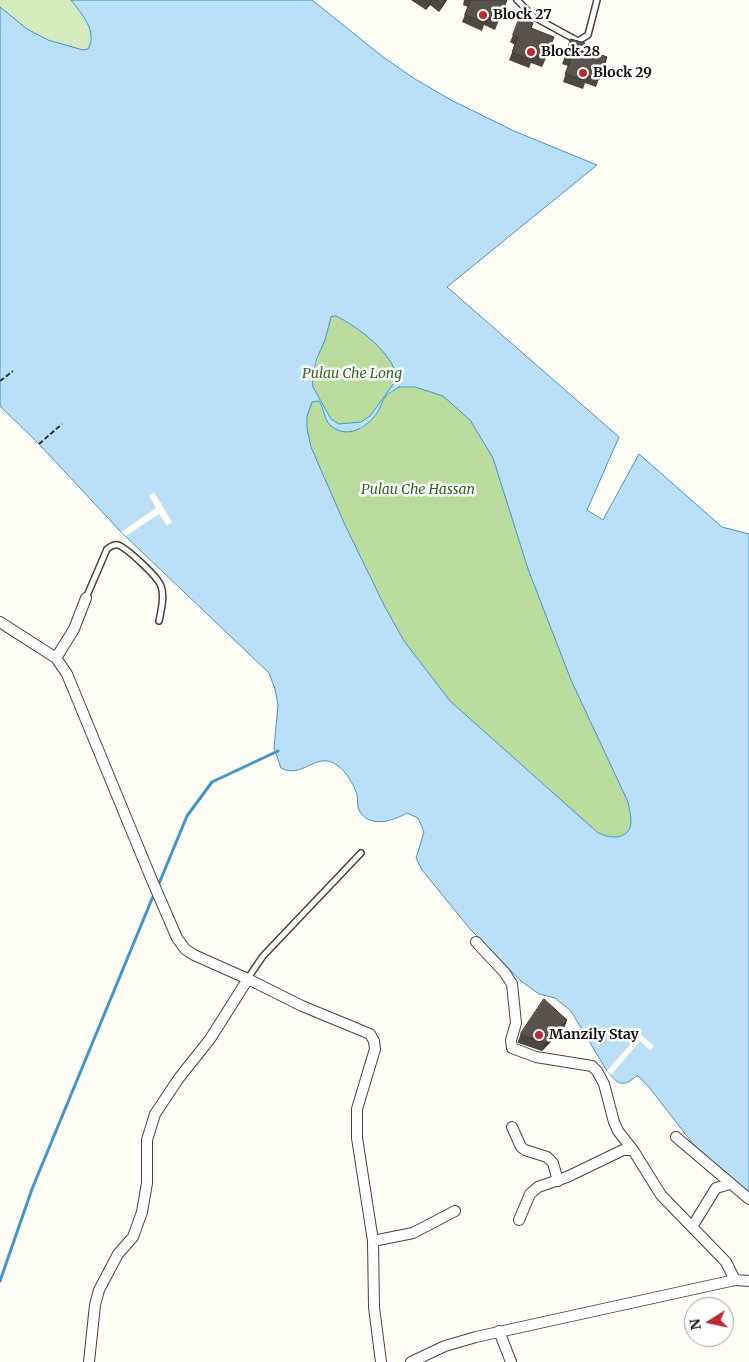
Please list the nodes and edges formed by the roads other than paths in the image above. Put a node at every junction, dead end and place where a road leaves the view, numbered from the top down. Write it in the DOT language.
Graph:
graph roads {
  1 [pos="517,0"];
  2 [pos="597,0"];
  3 [pos="86,598"];
  4 [pos="0,622"];
  5 [pos="159,622"];
  6 [pos="56,658"];
  7 [pos="361,853"];
  8 [pos="476,942"];
  9 [pos="248,979"];
  10 [pos="512,1128"];
  11 [pos="676,1137"];
  12 [pos="633,1150"];
  13 [pos="558,1181"];
  14 [pos="730,1184"];
  15 [pos="749,1200"];
  16 [pos="455,1211"];
  17 [pos="519,1220"];
  18 [pos="692,1227"];
  19 [pos="373,1241"];
  20 [pos="735,1280"];
  21 [pos="749,1281"];
  22 [pos="499,1332"];
  23 [pos="89,1362"];
  24 [pos="381,1362"];
  25 [pos="411,1362"];
  26 [pos="510,1362"];
  1 -- 2 [label="lane"];
  3 -- 5 [label="lane"];
  3 -- 6 [label="street"];
  4 -- 6 [label="street"];
  6 -- 9 [label="street"];
  7 -- 9 [label="lane"];
  8 -- 12 [label="street"];
  9 -- 19 [label="street"];
  9 -- 23 [label="street"];
  10 -- 13 [label="street"];
  11 -- 14 [label="street"];
  12 -- 13 [label="street"];
  12 -- 18 [label="street"];
  13 -- 17 [label="street"];
  14 -- 15 [label="street"];
  14 -- 18 [label="street"];
  16 -- 19 [label="street"];
  18 -- 20 [label="street"];
  19 -- 24 [label="street"];
  20 -- 21 [label="street"];
  20 -- 22 [label="street"];
  22 -- 25 [label="street"];
  22 -- 26 [label="street"];
}
